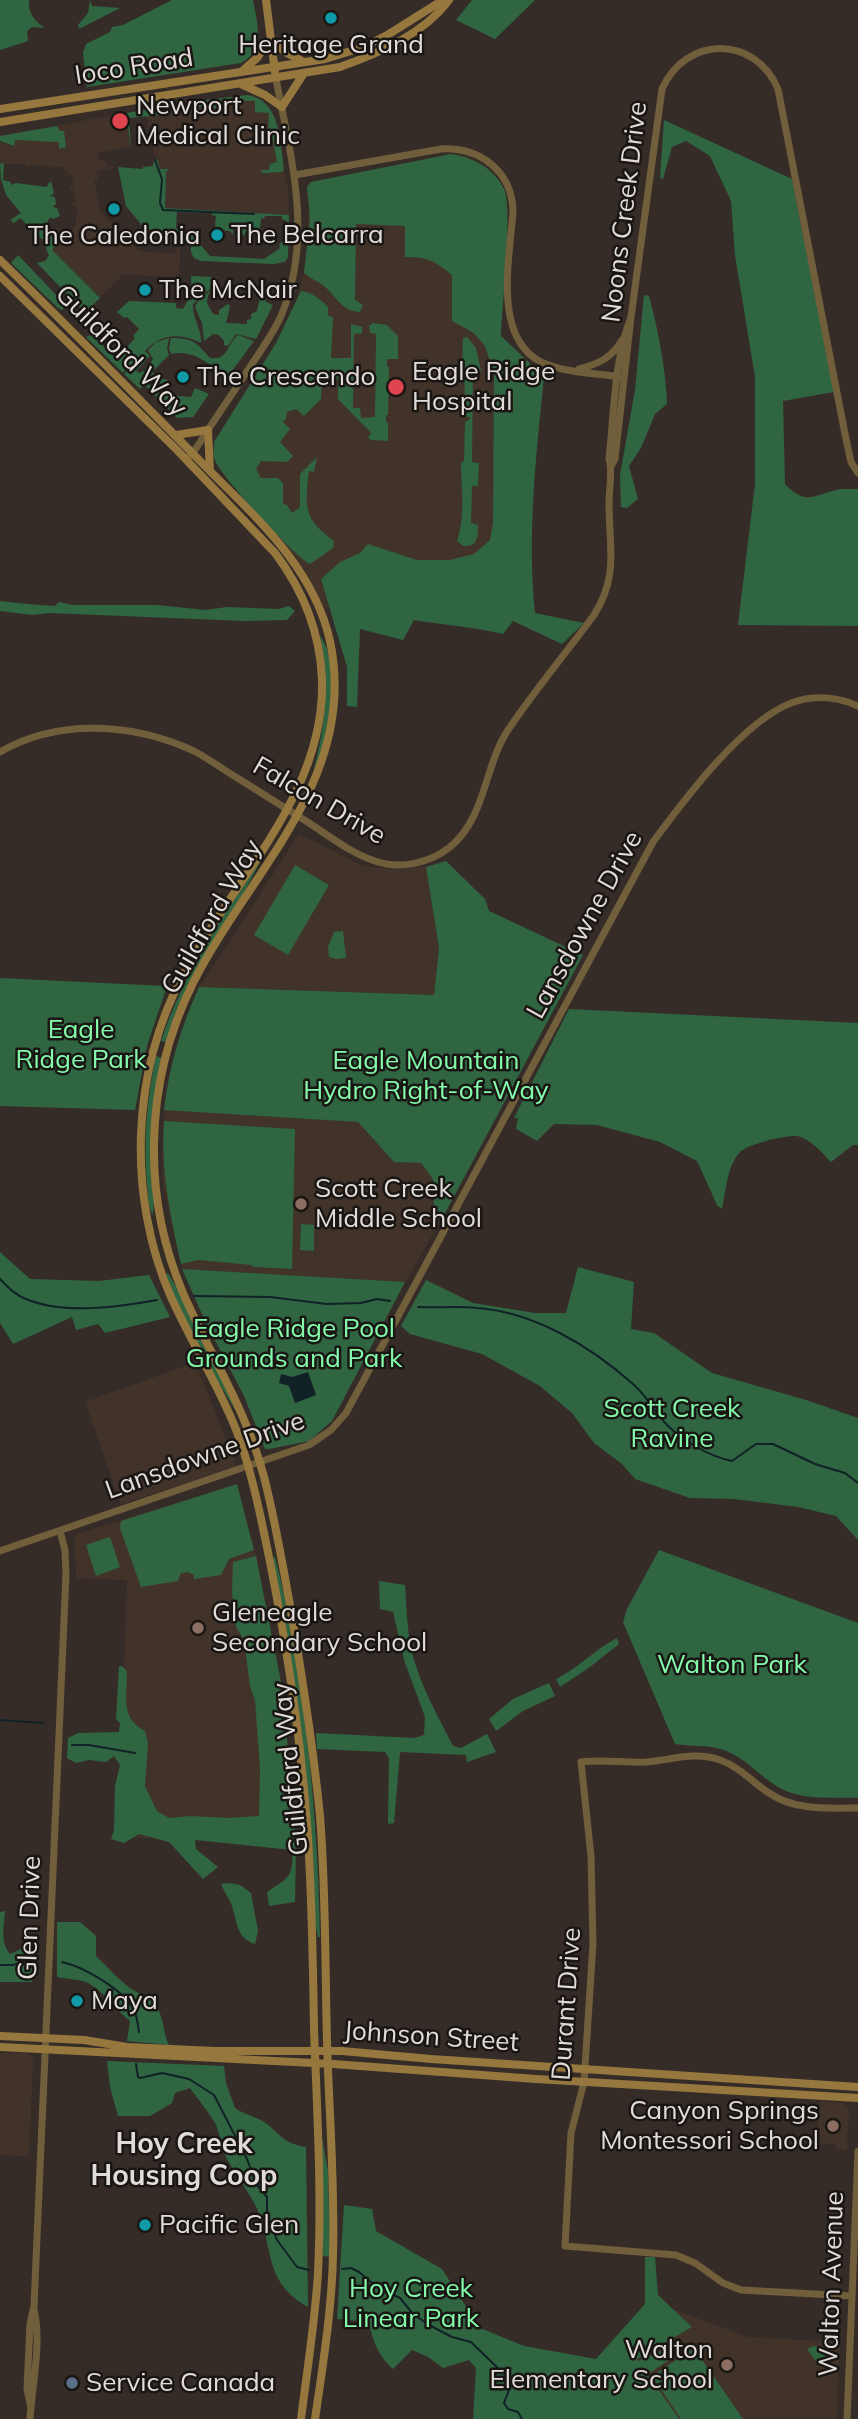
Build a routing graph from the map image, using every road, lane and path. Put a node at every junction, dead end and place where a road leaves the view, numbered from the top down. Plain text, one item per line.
1 (265, 0) edge
2 (443, 0) edge
3 (449, 0) edge
4 (270, 39) junction
5 (304, 62) junction
6 (274, 68) junction
7 (241, 72) junction
8 (304, 74) junction
9 (275, 79) junction
10 (242, 84) junction
11 (282, 107) junction
12 (0, 108) edge
13 (0, 122) edge
14 (295, 175) junction
15 (0, 260) edge
16 (0, 276) edge
17 (631, 317) junction
18 (626, 330) junction
19 (575, 370) junction
20 (622, 378) junction
21 (208, 430) junction
22 (176, 435) junction
23 (189, 456) junction
24 (211, 471) junction
25 (858, 473) edge
26 (858, 706) edge
27 (0, 752) edge
28 (287, 809) junction
29 (297, 815) junction
30 (260, 1462) junction
31 (248, 1466) junction
32 (60, 1531) junction
33 (0, 1551) edge
34 (858, 1808) edge
35 (0, 2036) edge
36 (46, 2038) junction
37 (0, 2046) edge
38 (45, 2049) junction
39 (315, 2051) junction
40 (327, 2051) junction
41 (315, 2064) junction
42 (328, 2064) junction
43 (586, 2070) junction
44 (584, 2082) junction
45 (858, 2087) edge
46 (858, 2098) edge
47 (858, 2151) edge
48 (852, 2296) junction
49 (30, 2419) edge
50 (301, 2419) edge
51 (315, 2419) edge
52 (847, 2419) edge

1 - 4 main road
2 - 5 main road, Ioco Road
3 - 8 main road, Ioco Road
4 - 5 main road
4 - 6 main road
4 - 7 main road
5 - 6 main road, Ioco Road
6 - 7 main road, Ioco Road
6 - 9 main road
7 - 12 main road, Ioco Road
8 - 9 main road, Ioco Road
8 - 11 main road
9 - 10 main road, Ioco Road
9 - 11 street
10 - 11 main road
10 - 13 main road, Ioco Road
11 - 14 street
14 - 19 street
14 - 21 street
15 - 22 main road, Guildford Way
16 - 23 main road, Guildford Way
17 - 18 street, Falcon Drive
17 - 20 street, Noons Creek Drive
17 - 25 street, Noons Creek Drive
18 - 19 street
18 - 20 street, Falcon Drive
19 - 20 street
20 - 29 street, Falcon Drive
21 - 22 main road
21 - 23 street
21 - 24 main road
22 - 23 main road, Guildford Way
23 - 24 main road, Guildford Way
23 - 28 main road, Guildford Way
24 - 29 main road, Guildford Way
26 - 30 street, Lansdowne Drive
27 - 28 street, Falcon Drive
28 - 29 street, Falcon Drive
28 - 31 main road, Guildford Way
29 - 30 main road, Guildford Way
30 - 31 street, Lansdowne Drive
30 - 40 main road, Guildford Way
31 - 32 street, Lansdowne Drive
31 - 39 main road, Guildford Way
32 - 33 street, Lansdowne Drive
32 - 36 street, Glen Drive
34 - 43 street, Durant Drive
35 - 36 main road, Johnson Street
36 - 38 street, Glen Drive
36 - 39 main road, Johnson Street
37 - 38 main road, Johnson Street
38 - 41 main road, Johnson Street
38 - 49 street, Glen Drive
39 - 40 main road, Johnson Street
39 - 41 main road, Guildford Way
40 - 42 main road, Guildford Way
40 - 43 main road, Johnson Street
41 - 42 main road, Johnson Street
41 - 50 main road, Guildford Way
42 - 44 main road, Johnson Street
42 - 51 main road, Guildford Way
43 - 44 street, Durant Drive
43 - 45 main road, Johnson Street
44 - 46 main road, Johnson Street
44 - 48 street, Durant Drive
47 - 48 street, Walton Avenue
48 - 52 street, Walton Avenue

